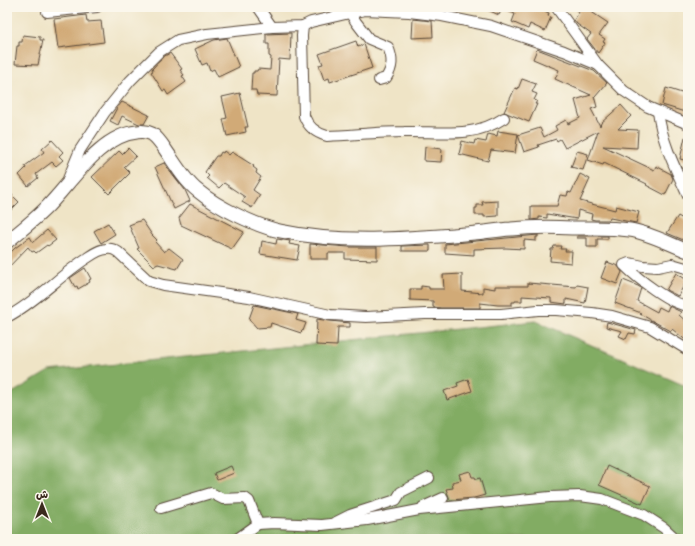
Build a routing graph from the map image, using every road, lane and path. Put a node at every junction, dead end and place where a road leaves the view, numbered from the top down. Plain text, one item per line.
1 (97, 7) edge
2 (258, 7) edge
3 (556, 7) edge
4 (47, 12) dead end
5 (350, 12) junction
6 (304, 26) junction
7 (272, 27) junction
8 (598, 65) junction
9 (379, 80) dead end
10 (658, 112) junction
11 (504, 118) dead end
12 (688, 124) edge
13 (66, 184) junction
14 (688, 196) edge
15 (7, 242) edge
16 (688, 251) edge
17 (686, 268) dead end
18 (688, 306) edge
19 (7, 317) edge
20 (688, 350) edge
21 (429, 478) dead end
22 (443, 498) dead end
23 (161, 508) dead end
24 (416, 511) junction
25 (258, 524) junction
26 (322, 525) junction
27 (237, 539) edge
28 (676, 539) edge

1 - 4 street
2 - 7 street
3 - 8 street
5 - 6 street
5 - 8 street
5 - 9 street
6 - 7 street
6 - 11 street
7 - 13 street
8 - 10 street
10 - 12 street
10 - 14 street
13 - 15 main road
13 - 16 main road
17 - 18 street
19 - 20 street
21 - 26 street
22 - 24 street
23 - 25 street
24 - 26 street
24 - 28 street
25 - 26 street
25 - 27 street

